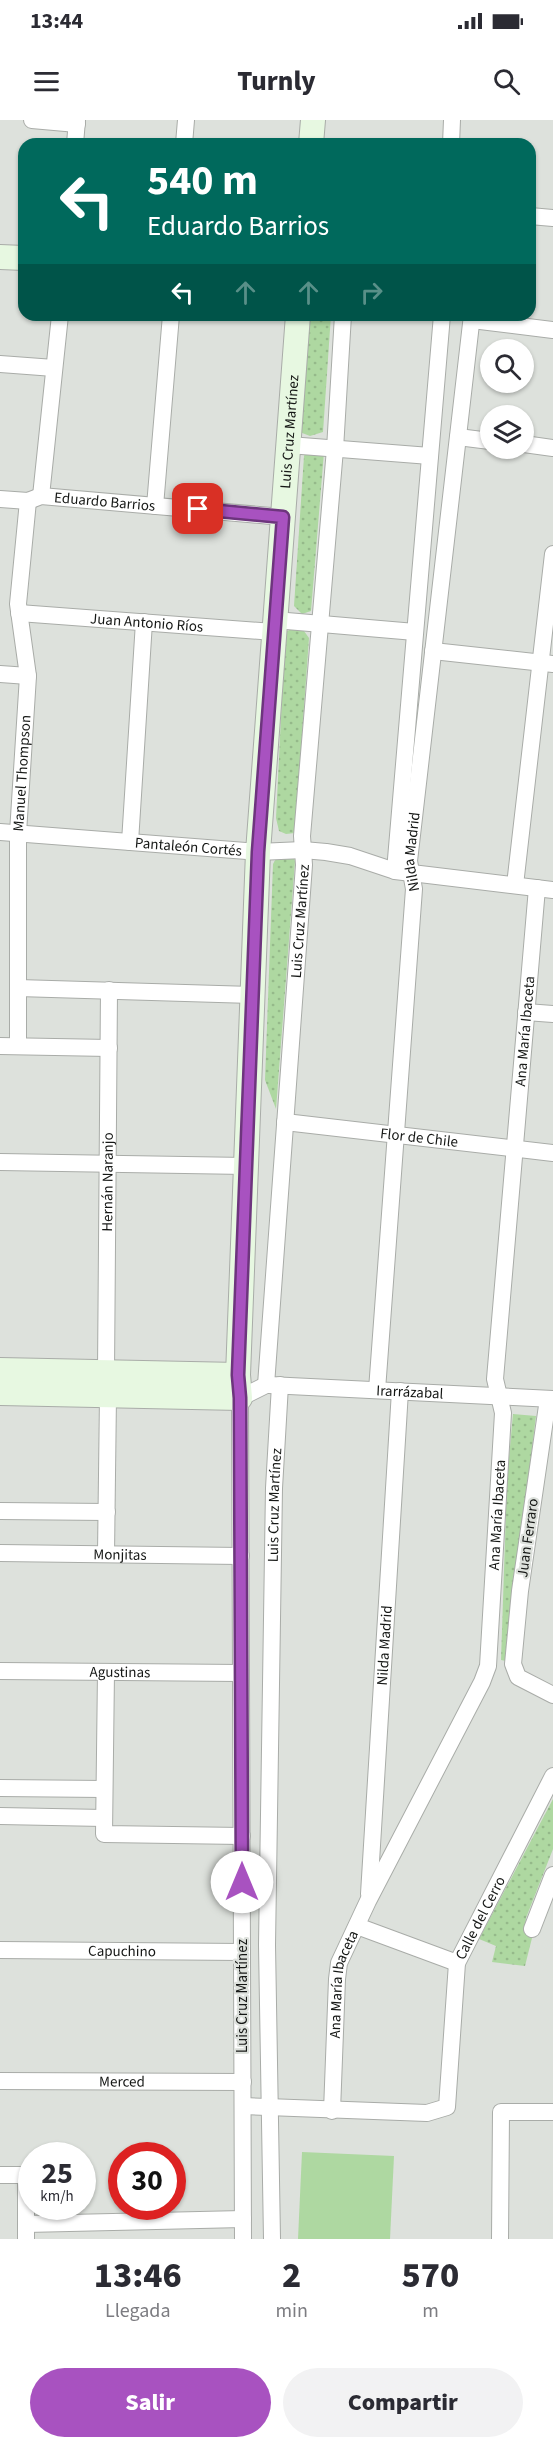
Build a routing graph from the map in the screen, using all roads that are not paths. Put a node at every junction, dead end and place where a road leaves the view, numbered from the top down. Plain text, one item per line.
1 (32, 120) edge
2 (186, 120) edge
3 (313, 120) edge
4 (453, 120) edge
5 (77, 122) edge
6 (76, 138) edge
7 (184, 138) edge
8 (312, 138) edge
9 (452, 138) edge
10 (536, 217) edge
11 (553, 218) edge
12 (0, 257) edge
13 (18, 258) edge
14 (59, 321) edge
15 (170, 321) edge
16 (298, 321) edge
17 (343, 321) edge
18 (441, 321) edge
19 (472, 321) edge
20 (497, 321) edge
21 (553, 330) edge
22 (0, 364) edge
23 (54, 368) junction
24 (458, 437) junction
25 (480, 440) edge
26 (289, 445) junction
27 (534, 445) edge
28 (553, 448) edge
29 (334, 449) junction
30 (430, 456) junction
31 (34, 498) junction
32 (0, 499) edge
33 (155, 506) junction
34 (283, 517) junction
35 (553, 554) edge
36 (19, 613) junction
37 (144, 622) junction
38 (319, 623) junction
39 (275, 626) junction
40 (415, 632) junction
41 (433, 651) junction
42 (547, 663) edge
43 (0, 674) edge
44 (28, 676) junction
45 (0, 832) edge
46 (18, 833) junction
47 (130, 842) junction
48 (303, 850) junction
49 (258, 852) junction
50 (403, 872) junction
51 (515, 885) junction
52 (545, 889) edge
53 (18, 988) junction
54 (109, 990) junction
55 (252, 995) junction
56 (526, 1012) junction
57 (553, 1014) edge
58 (0, 1046) edge
59 (18, 1046) junction
60 (109, 1048) junction
61 (285, 1122) junction
62 (396, 1135) junction
63 (515, 1149) junction
64 (553, 1153) edge
65 (0, 1162) edge
66 (108, 1164) junction
67 (246, 1166) junction
68 (0, 1370) edge
69 (107, 1384) junction
70 (273, 1385) junction
71 (239, 1386) junction
72 (377, 1390) junction
73 (400, 1391) junction
74 (0, 1393) edge
75 (499, 1396) junction
76 (550, 1399) edge
77 (0, 1511) edge
78 (107, 1512) junction
79 (0, 1553) edge
80 (106, 1554) junction
81 (241, 1556) junction
82 (0, 1671) edge
83 (106, 1672) junction
84 (241, 1673) junction
85 (553, 1695) edge
86 (553, 1776) edge
87 (0, 1788) edge
88 (104, 1789) junction
89 (0, 1816) edge
90 (104, 1826) junction
91 (242, 1836) junction
92 (553, 1875) edge
93 (368, 1901) junction
94 (357, 1926) junction
95 (532, 1929) dead end
96 (0, 1950) edge
97 (242, 1952) junction
98 (457, 1963) junction
99 (0, 2081) edge
100 (243, 2082) junction
101 (243, 2106) junction
102 (270, 2107) junction
103 (332, 2111) junction
104 (553, 2112) edge
105 (0, 2175) edge
106 (18, 2175) edge
107 (243, 2219) junction
108 (26, 2231) edge
109 (243, 2239) edge
110 (272, 2239) edge
111 (500, 2239) edge

1 - 5 street
2 - 7 street
3 - 8 street
4 - 9 street
5 - 6 street
10 - 11 street
12 - 13 street
14 - 23 street, Manuel Thompson
15 - 33 street
16 - 26 street, Luis Cruz Martínez
17 - 29 street, Luis Cruz Martínez
18 - 30 street, Nilda Madrid
19 - 24 street, Nilda Madrid
20 - 21 street
22 - 23 street
23 - 31 street, Manuel Thompson
24 - 25 street
24 - 41 street, Nilda Madrid
26 - 29 street
26 - 34 street, Luis Cruz Martínez
27 - 28 street
29 - 30 street
29 - 38 street, Luis Cruz Martínez
30 - 40 street, Nilda Madrid
31 - 32 street, Eduardo Barrios
31 - 33 street, Eduardo Barrios
31 - 36 street, Manuel Thompson
33 - 34 street, Eduardo Barrios
34 - 39 street, Luis Cruz Martínez
35 - 42 street
36 - 37 street, Juan Antonio Ríos
36 - 44 street, Manuel Thompson
37 - 39 street, Juan Antonio Ríos
37 - 47 street
38 - 39 street, Juan Antonio Ríos
38 - 40 street, Juan Antonio Ríos
38 - 48 street, Luis Cruz Martínez
39 - 49 street, Luis Cruz Martínez
40 - 50 street, Nilda Madrid
41 - 42 street
41 - 50 street, Nilda Madrid
42 - 51 street
43 - 44 street
44 - 46 street, Manuel Thompson
45 - 46 street, Pantaleón Cortés
46 - 47 street, Pantaleón Cortés
46 - 53 street, Manuel Thompson
47 - 49 street, Pantaleón Cortés
48 - 49 street, Pantaleón Cortés
48 - 50 street, Pantaleón Cortés
48 - 61 street, Luis Cruz Martínez
49 - 55 street, Luis Cruz Martínez
50 - 51 street, Pantaleón Cortés
50 - 62 street, Nilda Madrid
51 - 52 street, Pantaleón Cortés
52 - 56 street, Ana María Ibaceta
53 - 54 street
53 - 59 street, Manuel Thompson
54 - 55 street
54 - 60 street, Hernán Naranjo
55 - 67 street, Luis Cruz Martínez
56 - 57 street
56 - 63 street, Ana María Ibaceta
58 - 59 street
59 - 60 street
60 - 66 street, Hernán Naranjo
61 - 62 street, Flor de Chile
61 - 70 street, Luis Cruz Martínez
62 - 63 street, Flor de Chile
62 - 72 street, Nilda Madrid
63 - 64 street, Flor de Chile
63 - 75 street, Ana María Ibaceta
65 - 66 street
66 - 67 street
66 - 69 street, Hernán Naranjo
67 - 71 street, Luis Cruz Martínez
68 - 69 street, Irarrázabal
69 - 71 street, Irarrázabal
69 - 74 street, Irarrázabal
69 - 78 street, Hernán Naranjo
70 - 71 street, Irarrázabal
70 - 72 street, Irarrázabal
70 - 102 street, Luis Cruz Martínez
71 - 81 street, Luis Cruz Martínez
72 - 73 street, Irarrázabal
73 - 75 street, Irarrázabal
73 - 93 street, Nilda Madrid
75 - 76 street, Irarrázabal
75 - 93 street, Ana María Ibaceta
76 - 85 street, Juan Ferraro
77 - 78 street
78 - 80 street, Hernán Naranjo
79 - 80 street, Monjitas
80 - 81 street, Monjitas
81 - 84 street, Luis Cruz Martínez
82 - 83 street, Agustinas
83 - 84 street, Agustinas
83 - 88 street
84 - 91 street, Luis Cruz Martínez
86 - 98 street, Calle del Cerro
87 - 88 street
88 - 90 street
89 - 90 street
90 - 91 street
91 - 97 street, Luis Cruz Martínez
92 - 95 street
93 - 94 street, Ana María Ibaceta
94 - 98 street
94 - 103 street, Ana María Ibaceta
96 - 97 street, Capuchino
97 - 100 street, Luis Cruz Martínez
98 - 103 street, Calle del Cerro
99 - 100 street, Merced
100 - 101 street, Luis Cruz Martínez
101 - 102 street
101 - 107 street, Luis Cruz Martínez
102 - 103 street
102 - 110 street, Luis Cruz Martínez
104 - 111 street
105 - 106 street
107 - 108 street
107 - 109 street, Luis Cruz Martínez

